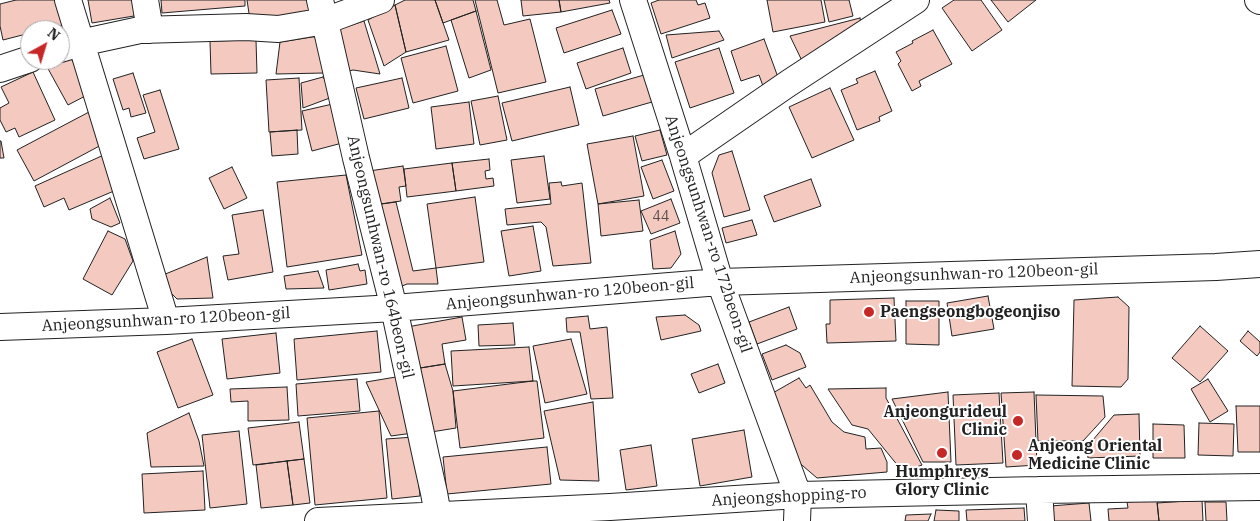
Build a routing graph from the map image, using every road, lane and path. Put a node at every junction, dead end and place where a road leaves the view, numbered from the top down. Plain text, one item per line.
1 (68, 0) edge
2 (145, 0) edge
3 (381, 0) edge
4 (633, 0) edge
5 (916, 0) edge
6 (323, 10) edge
7 (69, 20) edge
8 (150, 30) junction
9 (70, 46) edge
10 (20, 62) edge
11 (0, 69) edge
12 (683, 156) junction
13 (1260, 264) edge
14 (720, 282) junction
15 (394, 308) junction
16 (166, 321) junction
17 (0, 327) edge
18 (1260, 487) edge
19 (1039, 490) junction
20 (798, 495) junction
21 (609, 514) edge
22 (438, 515) junction
23 (318, 521) edge
24 (797, 521) edge
25 (1040, 521) edge

1 - 7 street
2 - 8 street
3 - 6 street
4 - 12 street, Anjeongsunhwan-ro 172beon-gil
5 - 12 street
6 - 8 street
6 - 15 street, Anjeongsunhwan-ro 164beon-gil
8 - 9 street
9 - 16 street
10 - 11 street
12 - 14 street, Anjeongsunhwan-ro 172beon-gil
13 - 14 street, Anjeongsunhwan-ro 120beon-gil
14 - 15 street, Anjeongsunhwan-ro 120beon-gil
14 - 20 street, Anjeongsunhwan-ro 172beon-gil
15 - 16 street, Anjeongsunhwan-ro 120beon-gil
15 - 22 street, Anjeongsunhwan-ro 164beon-gil
16 - 17 street, Anjeongsunhwan-ro 120beon-gil
18 - 19 street, Anjeongshopping-ro
19 - 20 street, Anjeongshopping-ro
19 - 25 street
20 - 21 street, Anjeongshopping-ro
20 - 24 street
21 - 22 street, Anjeongshopping-ro
22 - 23 street, Anjeongshopping-ro

